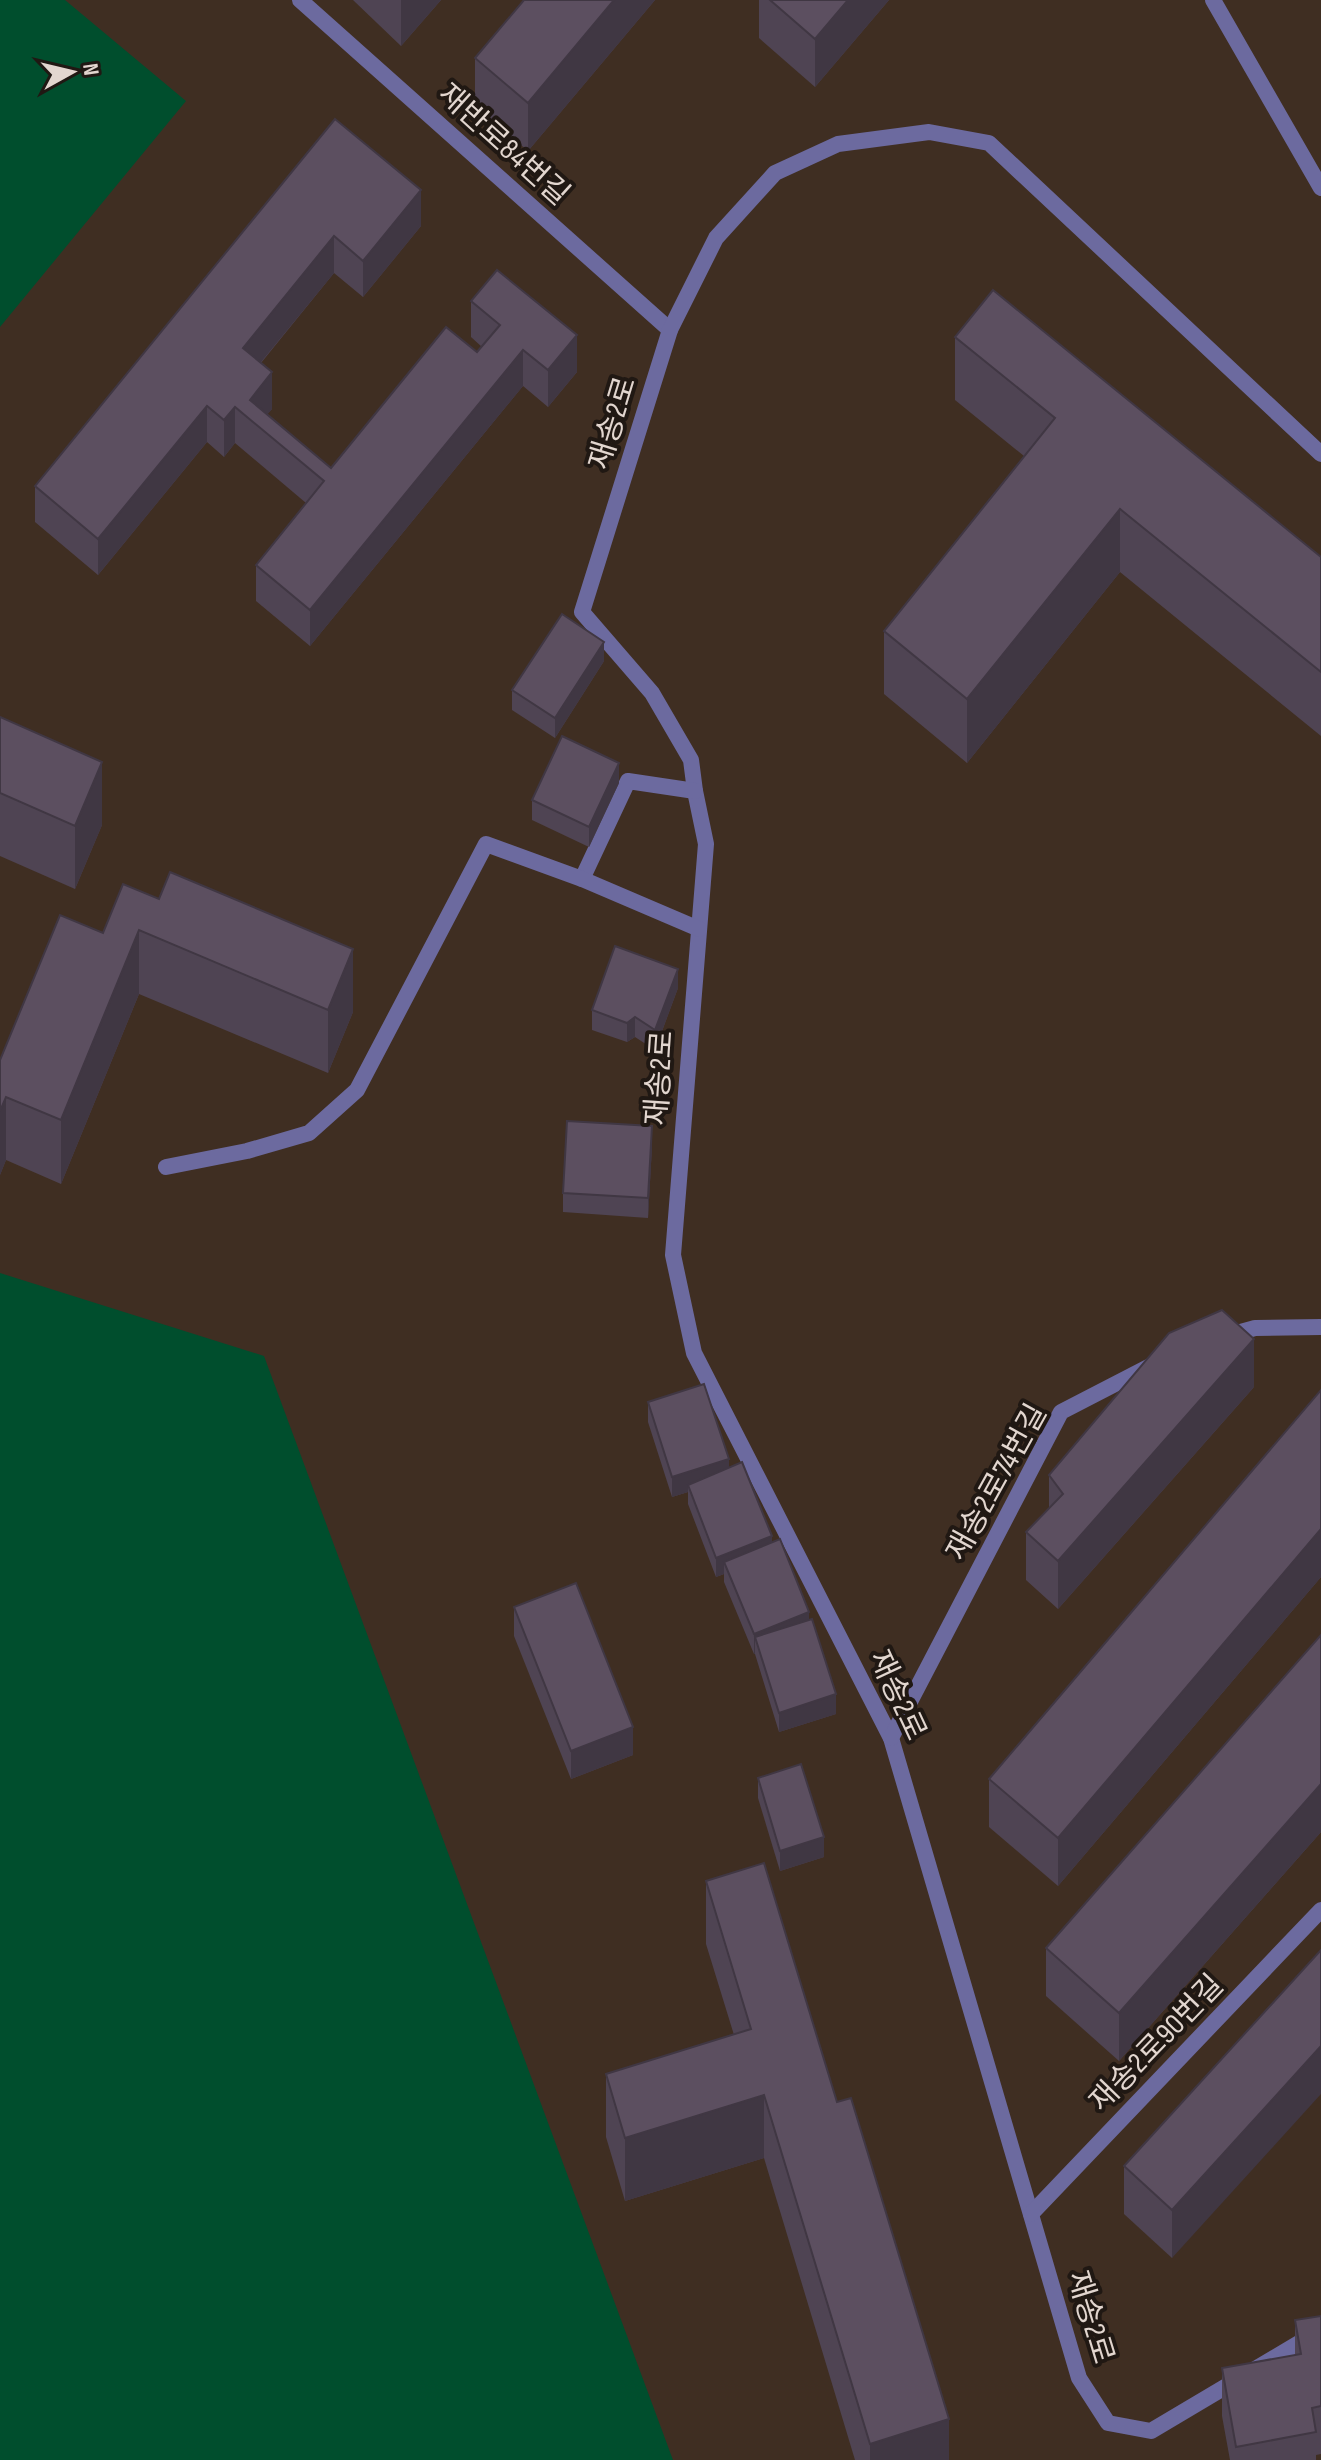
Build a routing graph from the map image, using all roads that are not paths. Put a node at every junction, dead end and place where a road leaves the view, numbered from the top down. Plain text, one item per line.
1 (300, 0) edge
2 (1213, 0) edge
3 (1321, 188) edge
4 (670, 330) junction
5 (1321, 454) edge
6 (695, 791) junction
7 (582, 879) junction
8 (699, 929) junction
9 (166, 1167) dead end
10 (1321, 1327) edge
11 (1211, 1341) edge
12 (1168, 1356) edge
13 (891, 1738) junction
14 (1321, 1910) edge
15 (1031, 2214) junction
16 (1321, 2330) edge

1 - 4 street, 재반로84번길
2 - 3 street
4 - 5 street, 재송2로
4 - 6 street, 재송2로
6 - 7 street
6 - 8 street, 재송2로
7 - 8 street
7 - 9 street
8 - 13 street, 재송2로
10 - 11 street
12 - 13 street, 재송2로74번길
13 - 15 street, 재송2로
14 - 15 street, 재송2로90번길
15 - 16 street, 재송2로

